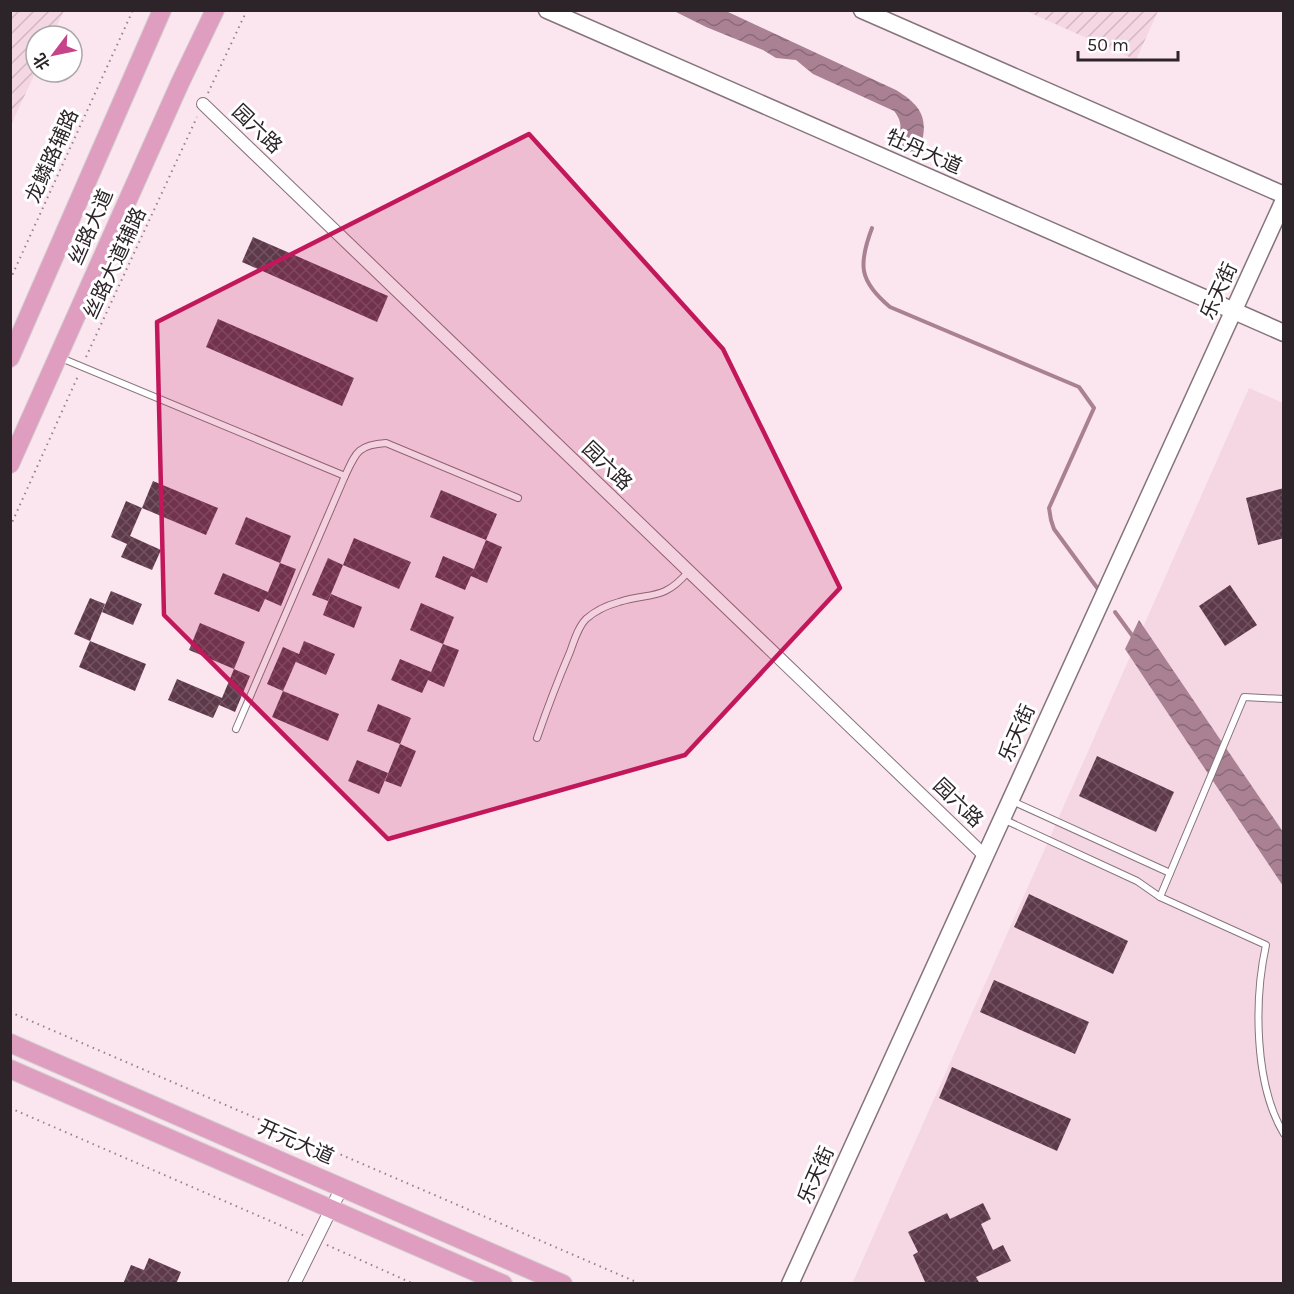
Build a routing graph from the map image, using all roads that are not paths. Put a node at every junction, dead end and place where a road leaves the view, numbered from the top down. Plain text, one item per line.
1 (162, 10) edge
2 (215, 10) edge
3 (547, 10) edge
4 (862, 10) edge
5 (203, 104) road end
6 (1284, 195) edge
7 (1284, 200) edge
8 (1284, 227) edge
9 (1238, 313) junction
10 (1284, 333) edge
11 (57, 357) junction
12 (10, 358) edge
13 (10, 464) edge
14 (345, 476) junction
15 (518, 498) dead end
16 (689, 571) junction
17 (1284, 699) edge
18 (236, 729) dead end
19 (537, 738) dead end
20 (1014, 802) junction
21 (1006, 820) junction
22 (985, 856) junction
23 (1170, 873) junction
24 (1160, 897) junction
25 (10, 1043) edge
26 (10, 1069) edge
27 (1284, 1134) edge
28 (342, 1187) junction
29 (331, 1209) junction
30 (294, 1284) edge
31 (503, 1284) edge
32 (564, 1284) edge
33 (790, 1284) edge
34 (799, 1284) edge

1 - 12 main road, 丝路大道
2 - 11 main road, 丝路大道
3 - 9 street, 牡丹大道
4 - 6 street
5 - 16 street, 园六路
7 - 9 street, 乐天街
8 - 9 street, 乐天街
9 - 10 street, 牡丹大道
9 - 20 street, 乐天街
11 - 13 main road, 丝路大道
11 - 14 lane
14 - 15 lane
14 - 18 lane
16 - 19 lane
16 - 22 street, 园六路
17 - 23 lane
20 - 21 street, 乐天街
20 - 23 lane
21 - 22 street, 乐天街
21 - 24 lane
21 - 34 street, 乐天街
22 - 33 street, 乐天街
23 - 24 lane
24 - 27 lane
25 - 28 main road, 开元大道
26 - 29 main road
28 - 29 street
28 - 32 main road, 开元大道
29 - 30 street
29 - 31 main road

